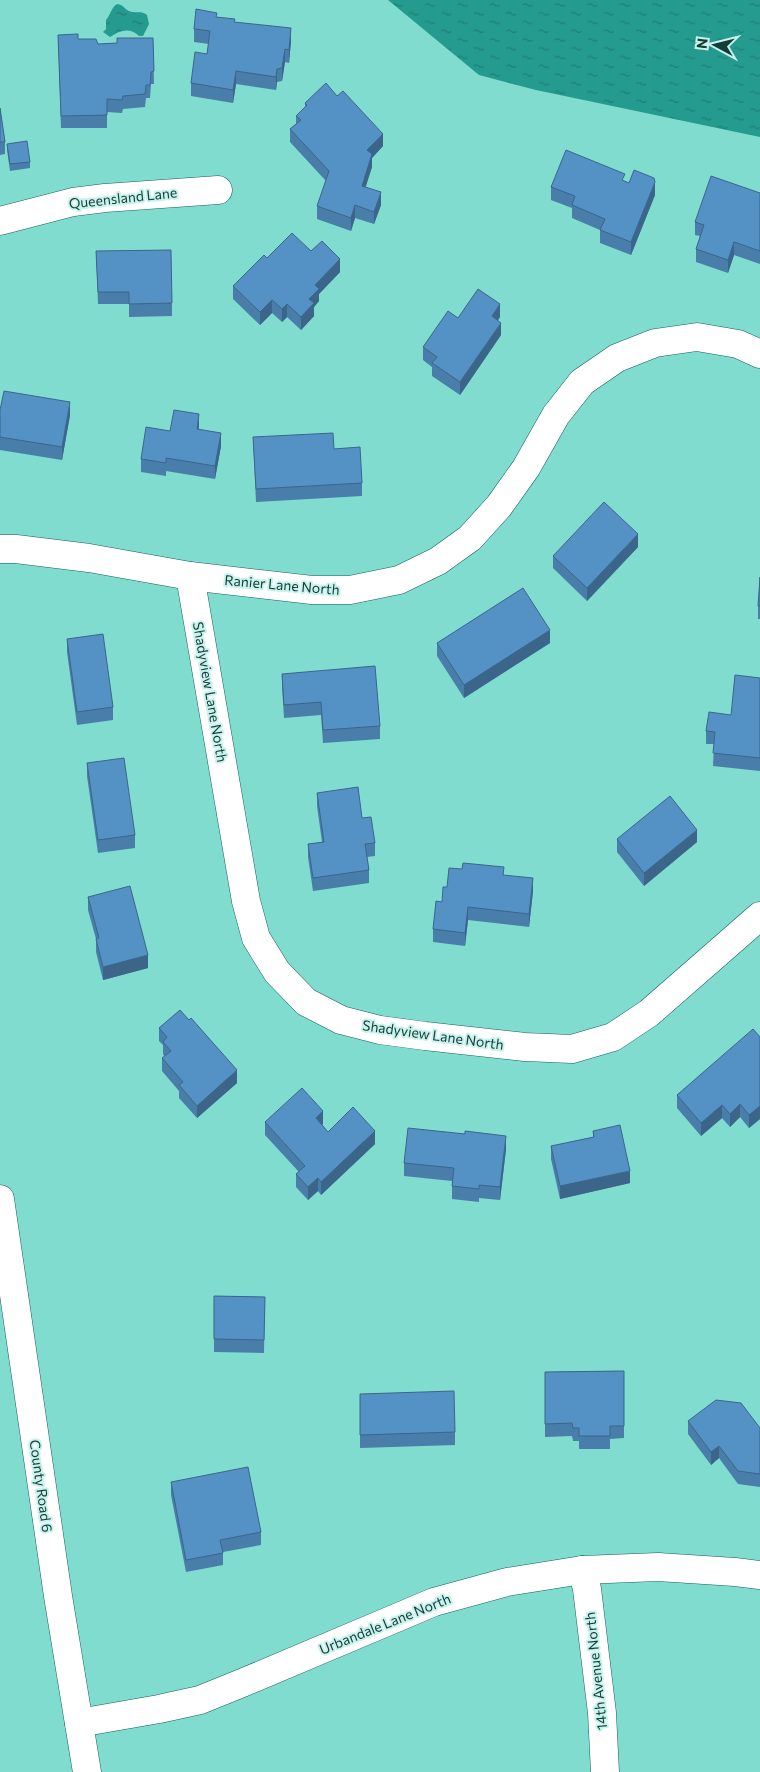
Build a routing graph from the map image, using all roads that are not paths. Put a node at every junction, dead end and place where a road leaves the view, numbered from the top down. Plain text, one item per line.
1 (218, 190) dead end
2 (0, 221) edge
3 (760, 354) edge
4 (0, 549) edge
5 (190, 576) junction
6 (760, 916) edge
7 (0, 1199) edge
8 (582, 1570) junction
9 (760, 1575) edge
10 (78, 1723) junction
11 (87, 1772) edge
12 (605, 1772) edge

1 - 2 street, Queensland Lane
3 - 5 street, Ranier Lane North
4 - 5 street, Ranier Lane North
5 - 6 street, Shadyview Lane North
7 - 10 street, County Road 6
8 - 9 street, Urbandale Lane North
8 - 10 street, Urbandale Lane North
8 - 12 street, 14th Avenue North
10 - 11 street, County Road 6

